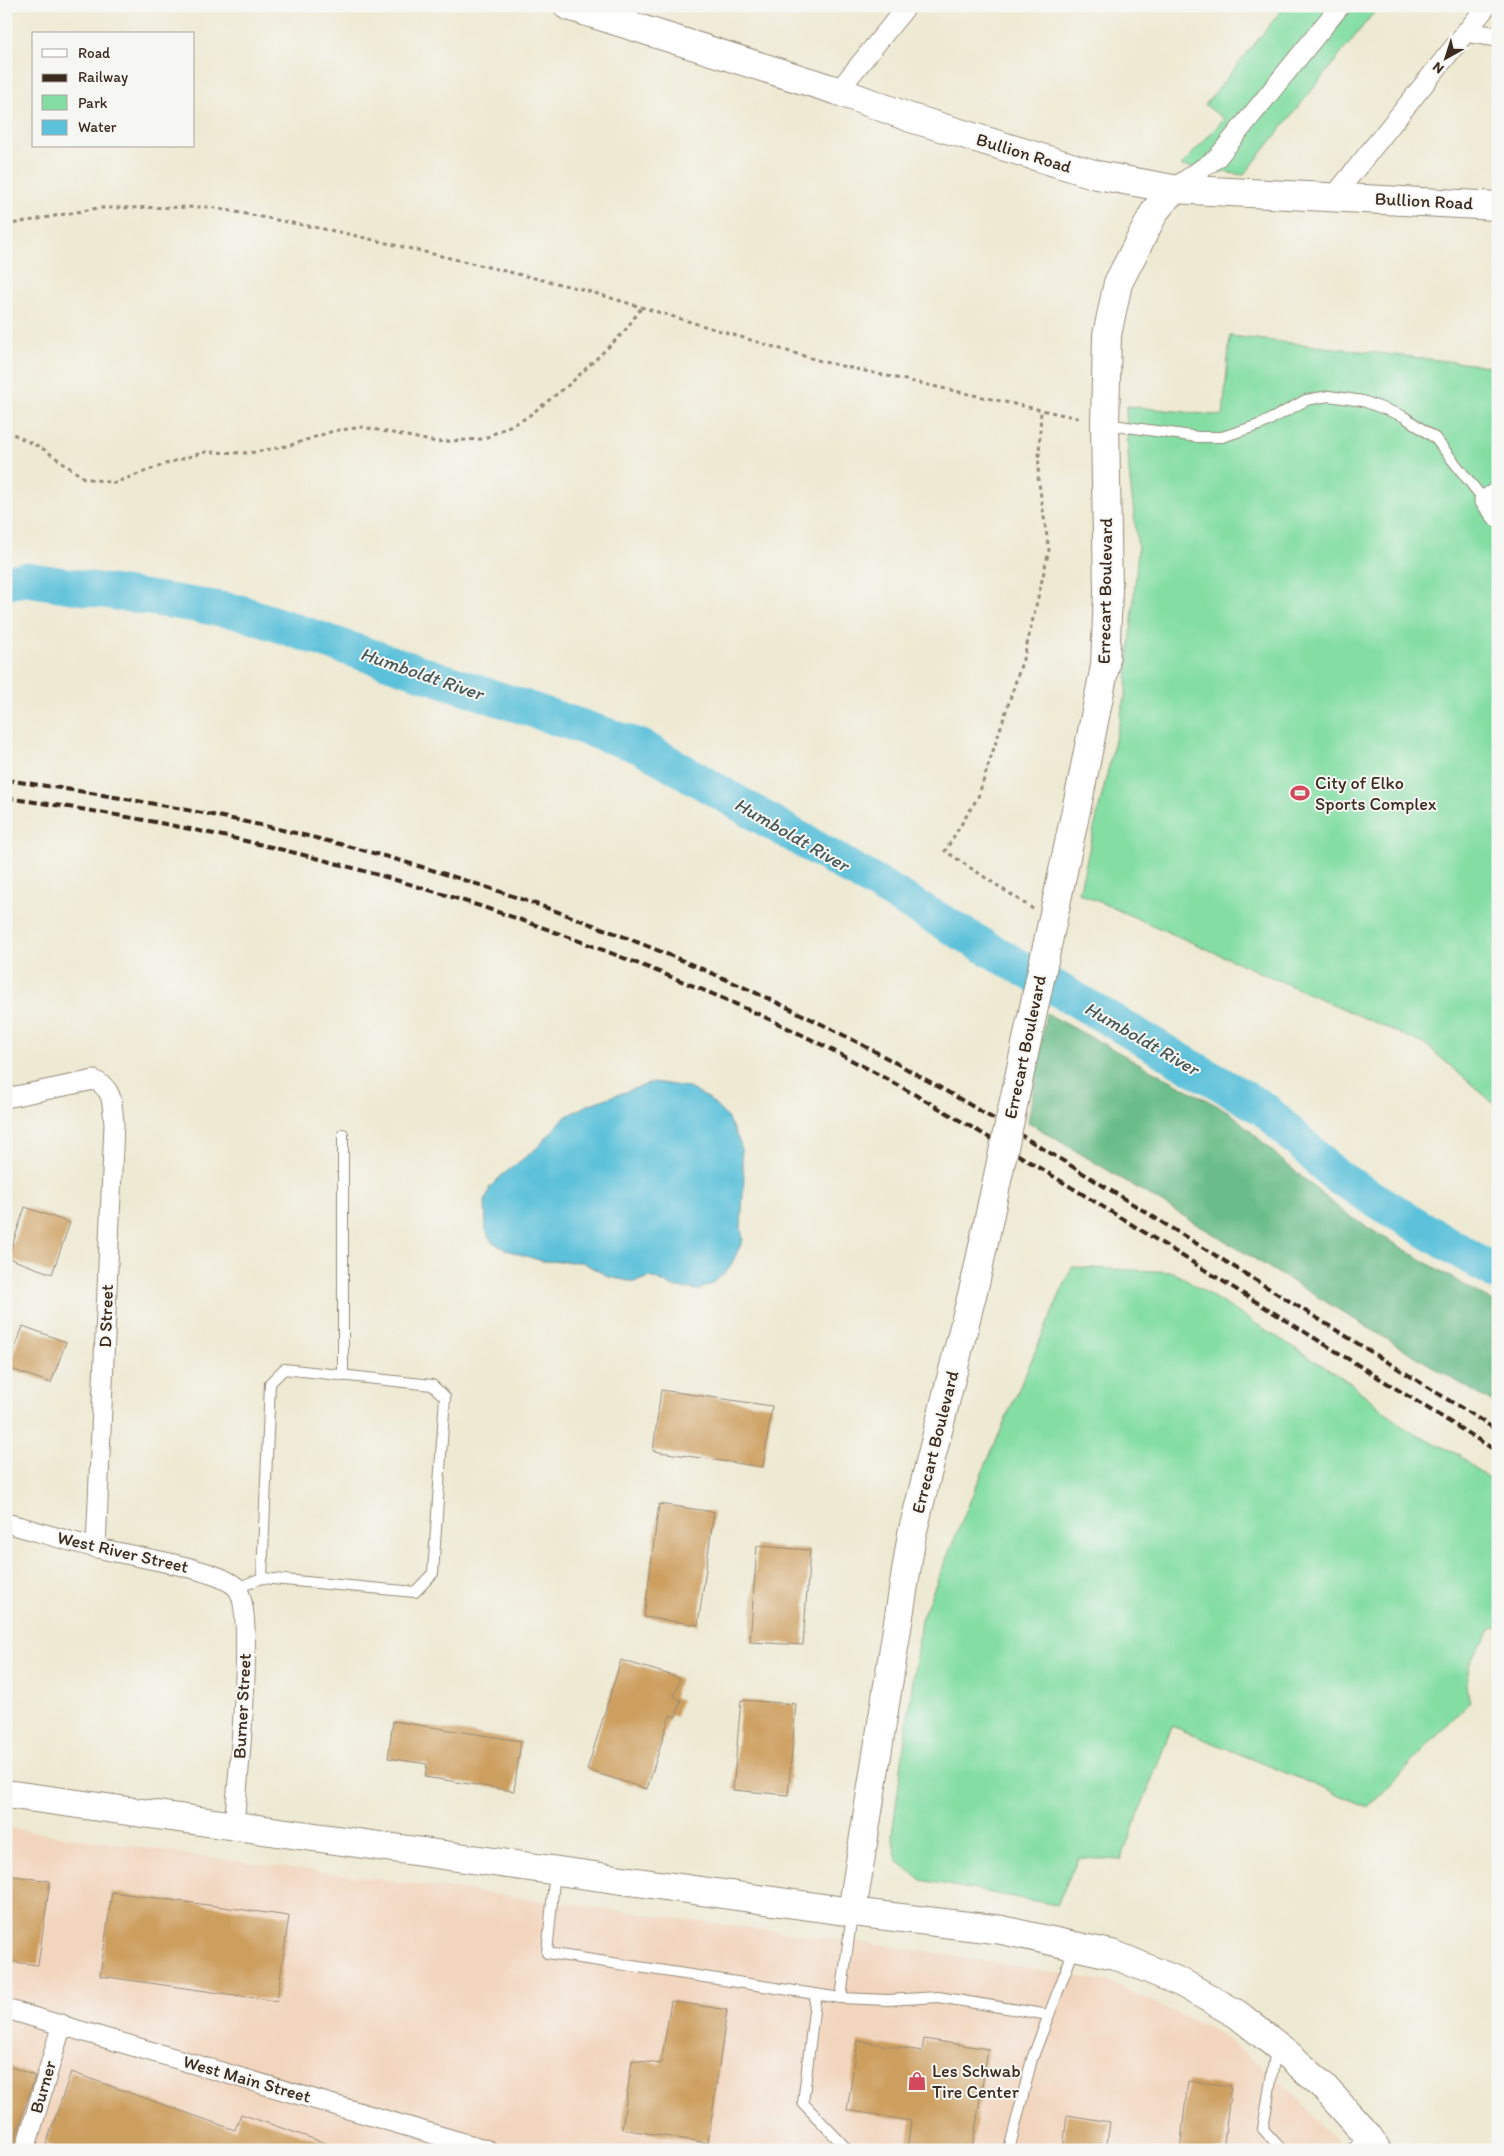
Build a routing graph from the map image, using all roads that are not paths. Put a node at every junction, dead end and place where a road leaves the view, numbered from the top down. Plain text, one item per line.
1 (568, 6) edge
2 (907, 6) edge
3 (1340, 6) edge
4 (1488, 6) edge
5 (1465, 32) junction
6 (1498, 37) edge
7 (838, 91) junction
8 (1173, 189) junction
9 (1334, 196) junction
10 (1498, 206) edge
11 (1105, 424) junction
12 (1491, 495) edge
13 (1498, 518) edge
14 (6, 1098) edge
15 (343, 1134) dead end
16 (343, 1376) junction
17 (6, 1523) edge
18 (96, 1548) junction
19 (262, 1578) junction
20 (237, 1588) junction
21 (6, 1794) edge
22 (234, 1825) junction
23 (555, 1870) junction
24 (852, 1912) junction
25 (1076, 1945) junction
26 (816, 1994) junction
27 (841, 1998) junction
28 (6, 2009) edge
29 (1049, 2015) junction
30 (62, 2024) junction
31 (1277, 2046) junction
32 (448, 2144) edge
33 (1364, 2145) edge
34 (25, 2150) edge
35 (488, 2150) edge
36 (848, 2150) edge
37 (1009, 2150) edge
38 (1282, 2150) edge

1 - 7 street, Bullion Road
2 - 7 street
3 - 8 street
4 - 5 street
5 - 6 street
5 - 9 street
7 - 8 street, Bullion Road
8 - 9 street, Bullion Road
8 - 11 street, Errecart Boulevard
9 - 10 street, Bullion Road
11 - 12 lane
11 - 24 street, Errecart Boulevard, bridge
12 - 13 street
14 - 18 street, D Street
15 - 16 lane
16 - 19 lane
16 - 19 lane
17 - 18 street, West River Street
18 - 20 street, West River Street
19 - 20 lane
20 - 22 street, Burner Street
21 - 22 street
22 - 23 street
23 - 24 street
23 - 26 lane
24 - 25 street
24 - 27 lane
25 - 29 lane
25 - 31 street
26 - 27 lane
26 - 36 lane
27 - 29 lane
28 - 30 street, West Main Street
29 - 37 lane
30 - 32 street, West Main Street
30 - 34 street, Burner
31 - 33 street
31 - 38 lane
32 - 35 street, West Main Street

